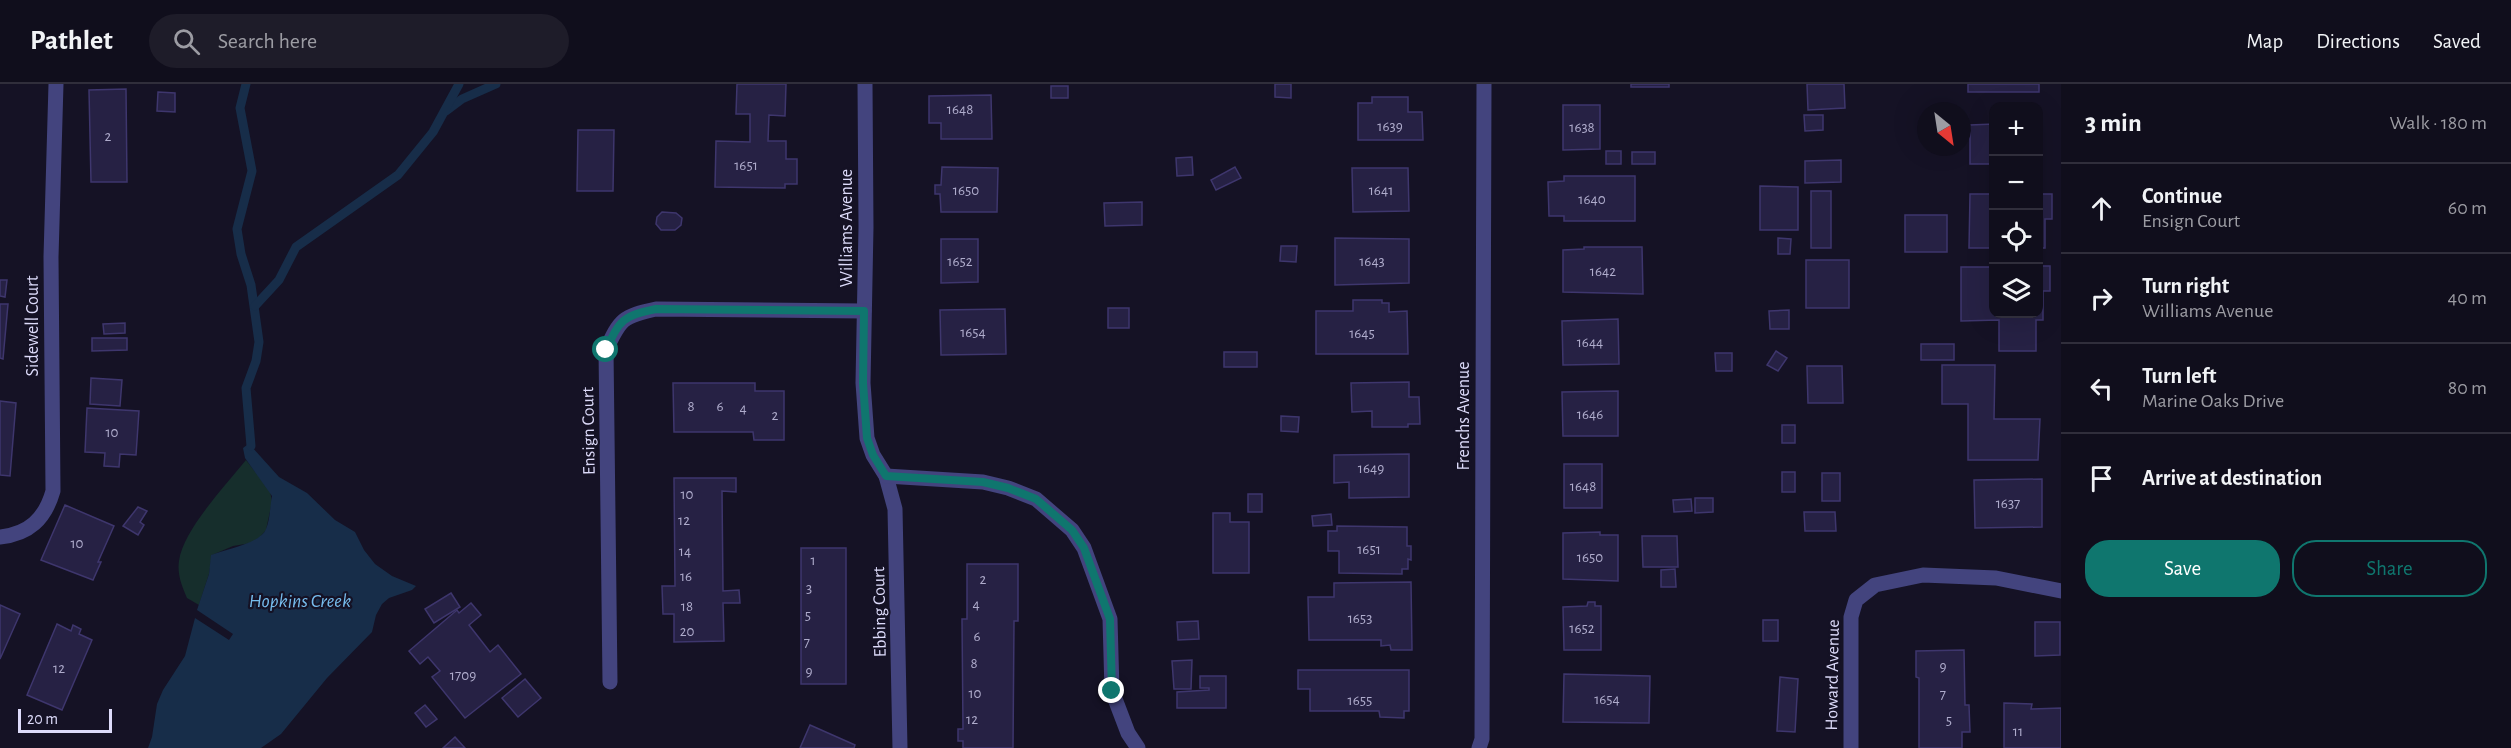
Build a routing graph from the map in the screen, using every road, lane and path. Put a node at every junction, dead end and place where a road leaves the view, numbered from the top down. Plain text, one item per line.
1 (56, 84) edge
2 (865, 84) edge
3 (1484, 84) edge
4 (864, 311) junction
5 (886, 476) junction
6 (0, 537) edge
7 (2061, 591) edge
8 (610, 682) dead end
9 (900, 748) edge
10 (1138, 748) edge
11 (1479, 748) edge
12 (1851, 748) edge

1 - 6 street, Sidewell Court
2 - 4 street, Williams Avenue
3 - 11 street, Frenchs Avenue
4 - 5 street, Williams Avenue
4 - 8 street, Ensign Court
5 - 9 street, Ebbing Court
5 - 10 street
7 - 12 street, Howard Avenue

